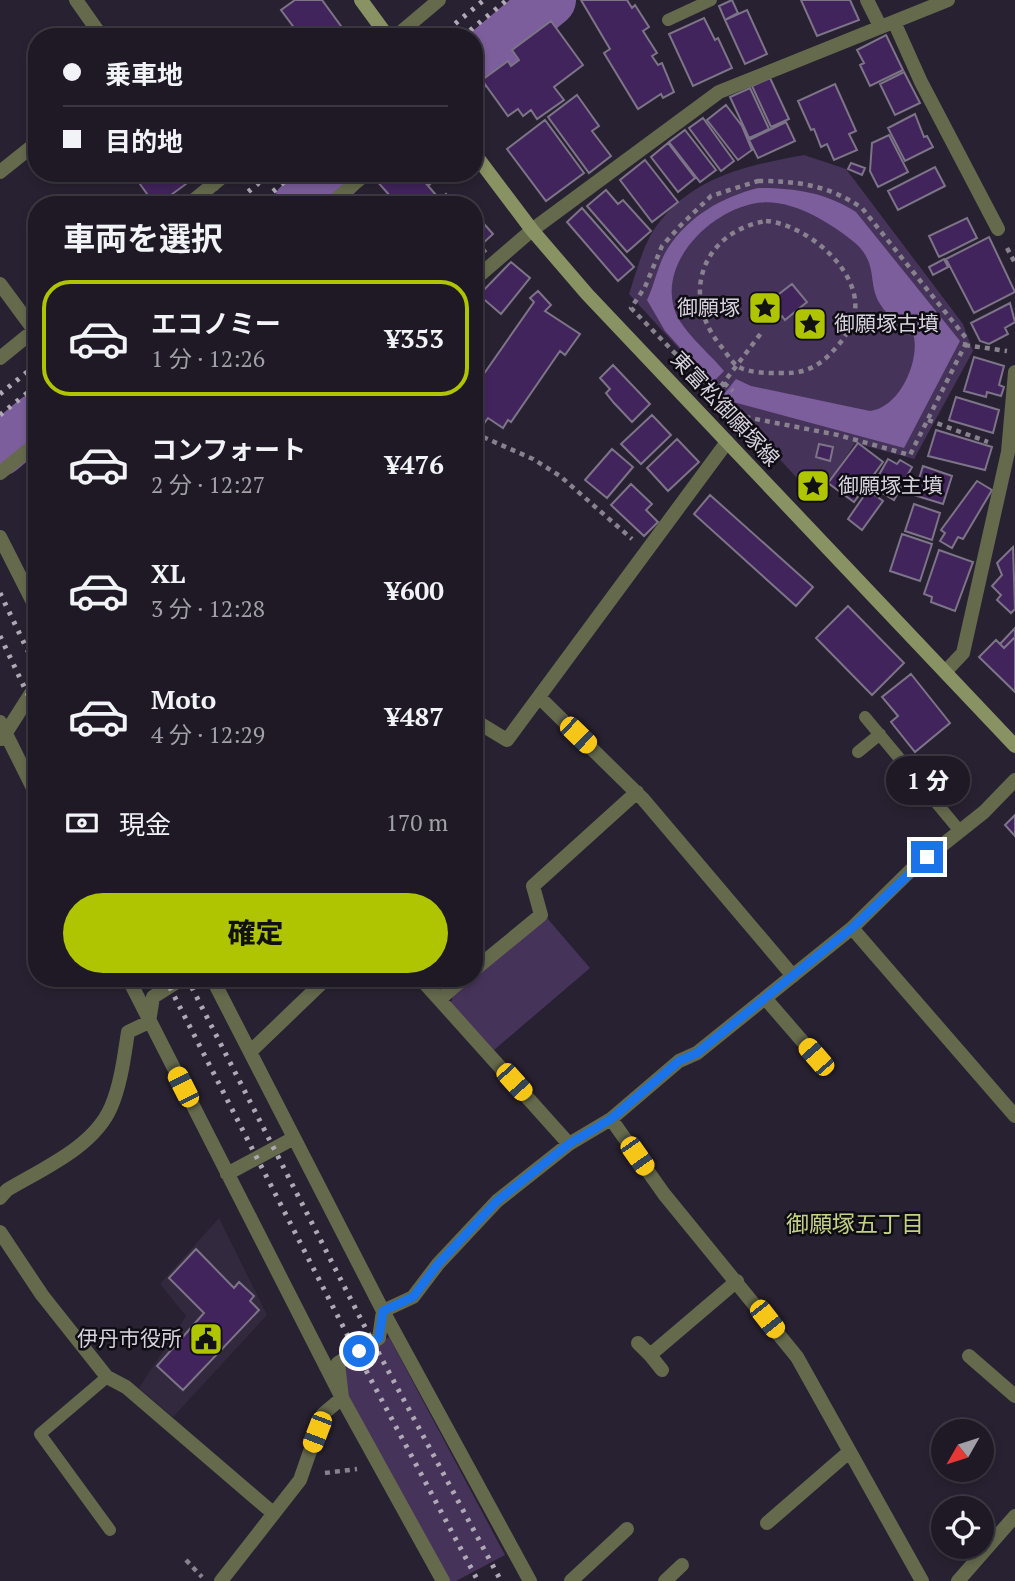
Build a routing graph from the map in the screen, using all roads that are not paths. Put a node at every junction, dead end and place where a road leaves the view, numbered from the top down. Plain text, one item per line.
1 (76, 0) edge
2 (361, 0) edge
3 (439, 0) edge
4 (711, 0) edge
5 (867, 0) edge
6 (948, 0) edge
7 (668, 20) dead end
8 (888, 25) junction
9 (96, 28) edge
10 (381, 28) edge
11 (406, 28) edge
12 (28, 150) edge
13 (483, 165) edge
14 (0, 172) edge
15 (206, 182) edge
16 (356, 182) edge
17 (195, 196) edge
18 (339, 196) edge
19 (998, 229) dead end
20 (532, 230) junction
21 (483, 272) edge
22 (0, 284) edge
23 (28, 319) edge
24 (28, 335) edge
25 (0, 358) edge
26 (1015, 372) edge
27 (727, 442) junction
28 (28, 450) edge
29 (0, 473) edge
30 (0, 537) edge
31 (28, 593) edge
32 (945, 671) junction
33 (28, 696) edge
34 (539, 697) junction
35 (865, 717) dead end
36 (483, 725) edge
37 (2, 732) edge
38 (880, 734) junction
39 (1015, 746) edge
40 (858, 752) dead end
41 (28, 780) edge
42 (1015, 780) edge
43 (636, 792) junction
44 (959, 830) junction
45 (852, 928) junction
46 (483, 963) edge
47 (793, 976) junction
48 (132, 987) edge
49 (169, 987) edge
50 (217, 987) edge
51 (318, 987) edge
52 (428, 987) edge
53 (454, 987) edge
54 (765, 998) junction
55 (440, 999) junction
56 (149, 1021) junction
57 (250, 1052) junction
58 (816, 1057) dead end
59 (1015, 1116) edge
60 (611, 1119) junction
61 (294, 1138) junction
62 (569, 1144) junction
63 (227, 1174) junction
64 (0, 1198) edge
65 (0, 1232) edge
66 (737, 1281) junction
67 (383, 1311) junction
68 (638, 1343) dead end
69 (650, 1355) junction
70 (969, 1356) dead end
71 (662, 1370) dead end
72 (107, 1377) junction
73 (1015, 1396) edge
74 (342, 1398) junction
75 (849, 1452) junction
76 (273, 1513) junction
77 (1015, 1517) edge
78 (767, 1523) dead end
79 (627, 1529) dead end
80 (110, 1530) dead end
81 (682, 1565) dead end
82 (221, 1581) edge
83 (443, 1581) edge
84 (530, 1581) edge
85 (571, 1581) edge
86 (665, 1581) edge
87 (922, 1581) edge
88 (958, 1581) edge

1 - 9 street
2 - 10 main road
3 - 11 street
4 - 7 lane
5 - 8 street
6 - 8 street
8 - 19 street
8 - 20 street
12 - 14 street
13 - 20 main road, 東富松御願塚線
15 - 17 street
16 - 18 street
20 - 21 street
20 - 27 main road, 東富松御願塚線
22 - 23 street
24 - 25 street
26 - 32 street
27 - 32 main road, 東富松御願塚線
27 - 34 street
28 - 29 street
30 - 31 street
32 - 39 main road, 東富松御願塚線
33 - 37 street
34 - 36 street
34 - 43 street
35 - 38 lane
37 - 41 street
38 - 40 lane
38 - 44 lane
42 - 44 street
43 - 46 street
43 - 47 street
44 - 45 street
45 - 47 street
45 - 59 street
47 - 54 street
48 - 56 street
49 - 56 street
50 - 57 street
51 - 57 street
52 - 55 street
53 - 55 street
54 - 58 street
54 - 60 street
55 - 62 street
56 - 63 street
56 - 64 street
57 - 61 street
60 - 62 street
60 - 66 street
61 - 63 street
61 - 67 street
62 - 67 street
63 - 74 street
65 - 72 street
66 - 69 street
66 - 75 street
67 - 74 street
67 - 84 street
68 - 69 street
69 - 71 street
70 - 73 street
72 - 76 street
72 - 80 lane
74 - 76 street
74 - 83 street
75 - 78 street
75 - 87 street
76 - 82 street
77 - 88 street
79 - 85 street
81 - 86 street

